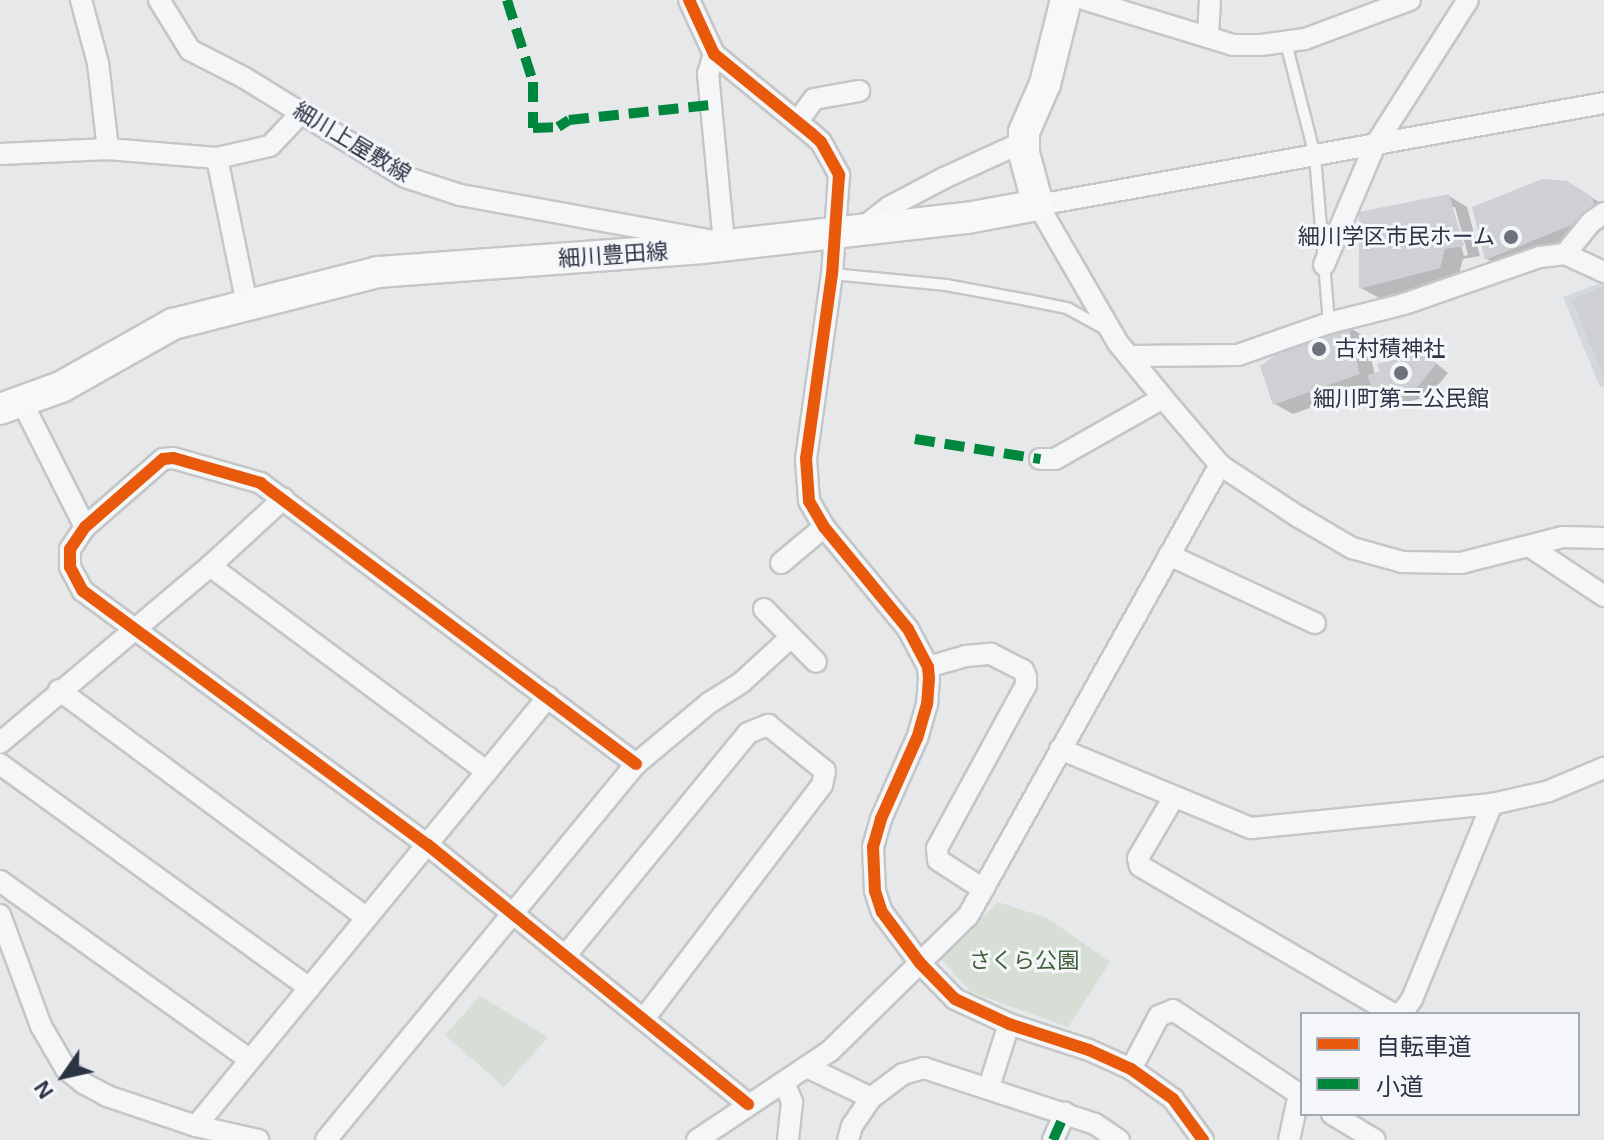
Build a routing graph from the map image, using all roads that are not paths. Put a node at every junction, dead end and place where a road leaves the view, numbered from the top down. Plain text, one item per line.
1 (81, 0) edge
2 (159, 0) edge
3 (689, 0) edge
4 (1066, 0) edge
5 (1086, 0) edge
6 (1210, 0) edge
7 (1410, 0) edge
8 (1468, 0) edge
9 (1208, 37) junction
10 (1286, 43) junction
11 (714, 54) junction
12 (859, 91) dead end
13 (1604, 103) edge
14 (302, 112) junction
15 (798, 121) junction
16 (1023, 142) junction
17 (1374, 147) junction
18 (108, 149) junction
19 (0, 154) edge
20 (1315, 156) junction
21 (217, 158) junction
22 (1038, 205) junction
23 (1604, 213) edge
24 (847, 233) junction
25 (724, 243) junction
26 (1565, 254) junction
27 (1324, 265) junction
28 (1604, 272) edge
29 (832, 274) junction
30 (247, 304) junction
31 (1329, 323) junction
32 (1112, 333) junction
33 (1130, 356) junction
34 (1163, 398) junction
35 (11, 406) edge
36 (1040, 459) dead end
37 (1220, 465) junction
38 (284, 498) junction
39 (85, 527) junction
40 (824, 527) junction
41 (1604, 538) edge
42 (1529, 546) junction
43 (1169, 555) junction
44 (781, 563) dead end
45 (210, 566) junction
46 (1604, 596) edge
47 (764, 609) dead end
48 (1315, 623) dead end
49 (135, 628) junction
50 (790, 638) junction
51 (816, 662) dead end
52 (928, 667) junction
53 (59, 690) junction
54 (548, 697) junction
55 (0, 743) edge
56 (1060, 749) junction
57 (0, 764) edge
58 (636, 764) junction
59 (1604, 768) edge
60 (487, 772) junction
61 (1174, 797) junction
62 (1492, 804) junction
63 (428, 845) junction
64 (0, 881) edge
65 (983, 889) junction
66 (513, 913) junction
67 (0, 915) edge
68 (366, 917) junction
69 (8, 954) edge
70 (565, 956) junction
71 (920, 963) junction
72 (309, 988) junction
73 (1390, 1012) edge
74 (1403, 1012) edge
75 (644, 1019) junction
76 (1009, 1024) junction
77 (250, 1060) junction
78 (809, 1068) junction
79 (1131, 1069) junction
80 (784, 1082) junction
81 (989, 1087) junction
82 (1300, 1094) edge
83 (871, 1098) junction
84 (1300, 1099) edge
85 (748, 1104) junction
86 (1065, 1113) junction
87 (1335, 1116) edge
88 (196, 1126) junction
89 (258, 1140) edge
90 (326, 1140) edge
91 (697, 1140) edge
92 (788, 1140) edge
93 (848, 1140) edge
94 (1053, 1140) edge
95 (1119, 1140) edge
96 (1203, 1140) edge
97 (1289, 1140) edge
98 (1375, 1140) edge

1 - 18 street
2 - 14 street, 細川上屋敷線
3 - 11 street
4 - 16 main road
5 - 9 street
6 - 9 street
7 - 10 street
8 - 17 street
9 - 10 street
10 - 20 lane
11 - 15 street
11 - 25 street
12 - 15 street
13 - 17 street
14 - 21 street
14 - 25 street, 細川上屋敷線
15 - 24 street
16 - 22 main road
16 - 24 street
17 - 20 street
17 - 27 street
18 - 19 street
18 - 21 street
20 - 22 street
20 - 27 lane
21 - 30 street
22 - 24 main road, 細川豊田線
22 - 32 street
23 - 26 street
24 - 25 main road, 細川豊田線
24 - 29 street
25 - 30 main road, 細川豊田線
26 - 28 street
26 - 31 street
27 - 31 lane
29 - 32 lane
29 - 40 street
30 - 35 main road, 細川豊田線
31 - 33 street
32 - 33 street
33 - 34 street
34 - 36 street
34 - 37 street
35 - 39 street
37 - 42 street
37 - 43 street
38 - 39 street
38 - 45 street
38 - 54 street
39 - 49 street
40 - 44 street
40 - 52 street
41 - 42 street
42 - 46 street
43 - 48 street
43 - 56 street
45 - 49 street
45 - 60 street
47 - 50 street
49 - 53 street
49 - 63 street
50 - 51 street
50 - 58 street
52 - 65 street
52 - 71 street
53 - 55 street
53 - 68 street
54 - 58 street
54 - 60 street
56 - 61 street
56 - 65 street
57 - 72 street
58 - 66 street
59 - 62 street
60 - 63 street
61 - 62 street
61 - 73 street
62 - 74 street
63 - 66 street
63 - 68 street
64 - 77 street
65 - 71 street
66 - 70 street
66 - 90 street
67 - 69 street
68 - 72 street
69 - 88 street
70 - 75 street
70 - 75 street
71 - 76 street
71 - 78 street
72 - 77 street
75 - 85 street
76 - 79 street
76 - 81 street
77 - 88 street
78 - 80 street
78 - 83 street
79 - 82 street
79 - 96 street
80 - 85 street
80 - 92 street
81 - 83 street
81 - 86 street
83 - 93 street
84 - 97 street
85 - 91 street
86 - 94 street
86 - 95 street
87 - 98 street
88 - 89 street

